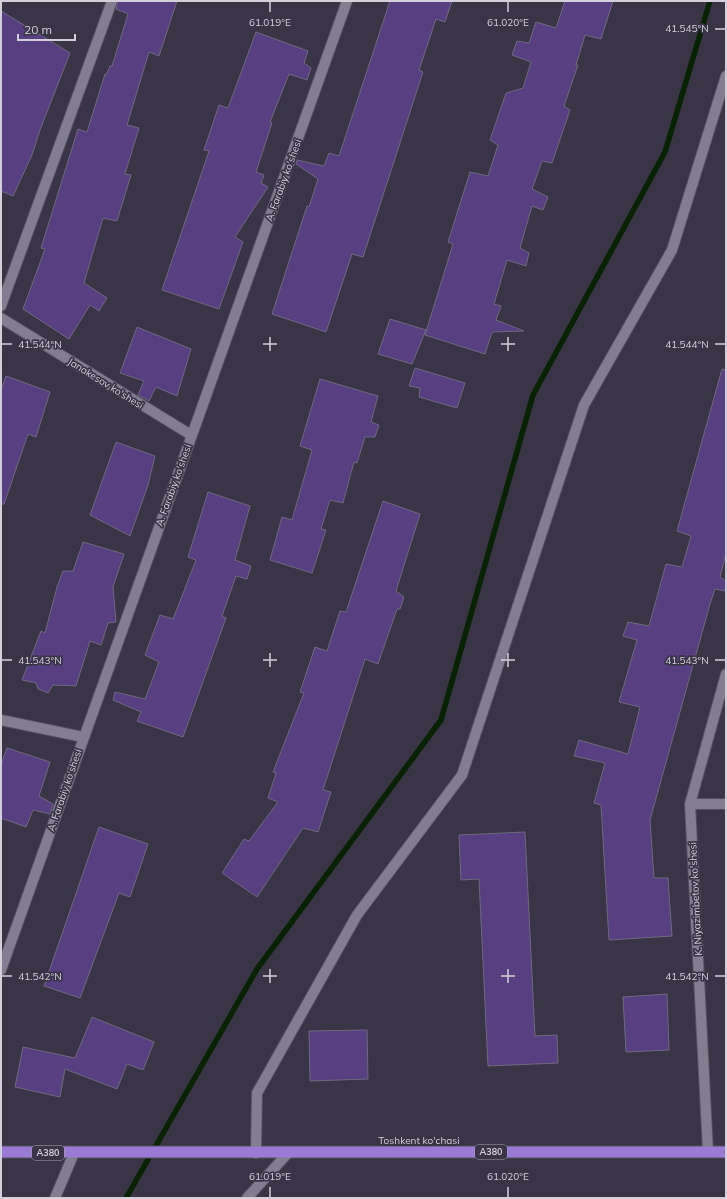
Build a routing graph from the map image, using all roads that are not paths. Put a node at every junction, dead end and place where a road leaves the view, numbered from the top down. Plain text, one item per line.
1 (112, 1) edge
2 (347, 1) edge
3 (726, 76) edge
4 (1, 306) edge
5 (1, 318) edge
6 (191, 436) junction
7 (726, 674) edge
8 (1, 720) edge
9 (83, 737) junction
10 (690, 804) junction
11 (726, 804) edge
12 (1, 970) edge
13 (1, 1152) edge
14 (708, 1152) junction
15 (726, 1152) edge
16 (74, 1153) junction
17 (256, 1153) junction
18 (288, 1153) junction
19 (54, 1198) edge
20 (247, 1198) edge

1 - 4 street
2 - 6 street, A. Farabiy ko'shesi
3 - 17 street
5 - 6 street, Janakesov ko'shesi
6 - 9 street, A. Farabiy ko'shesi
7 - 10 street, K. Niyazimbetov ko'shesi
8 - 9 street
9 - 12 street, A. Farabiy ko'shesi
10 - 11 street
10 - 14 street, K. Niyazimbetov ko'shesi
13 - 16 highway, A380
14 - 15 highway, Toshkent ko'chasi / A380
14 - 18 highway, Toshkent ko'chasi / A380
16 - 17 highway, A380
16 - 19 street
17 - 18 highway, Toshkent ko'chasi / A380
18 - 20 street

